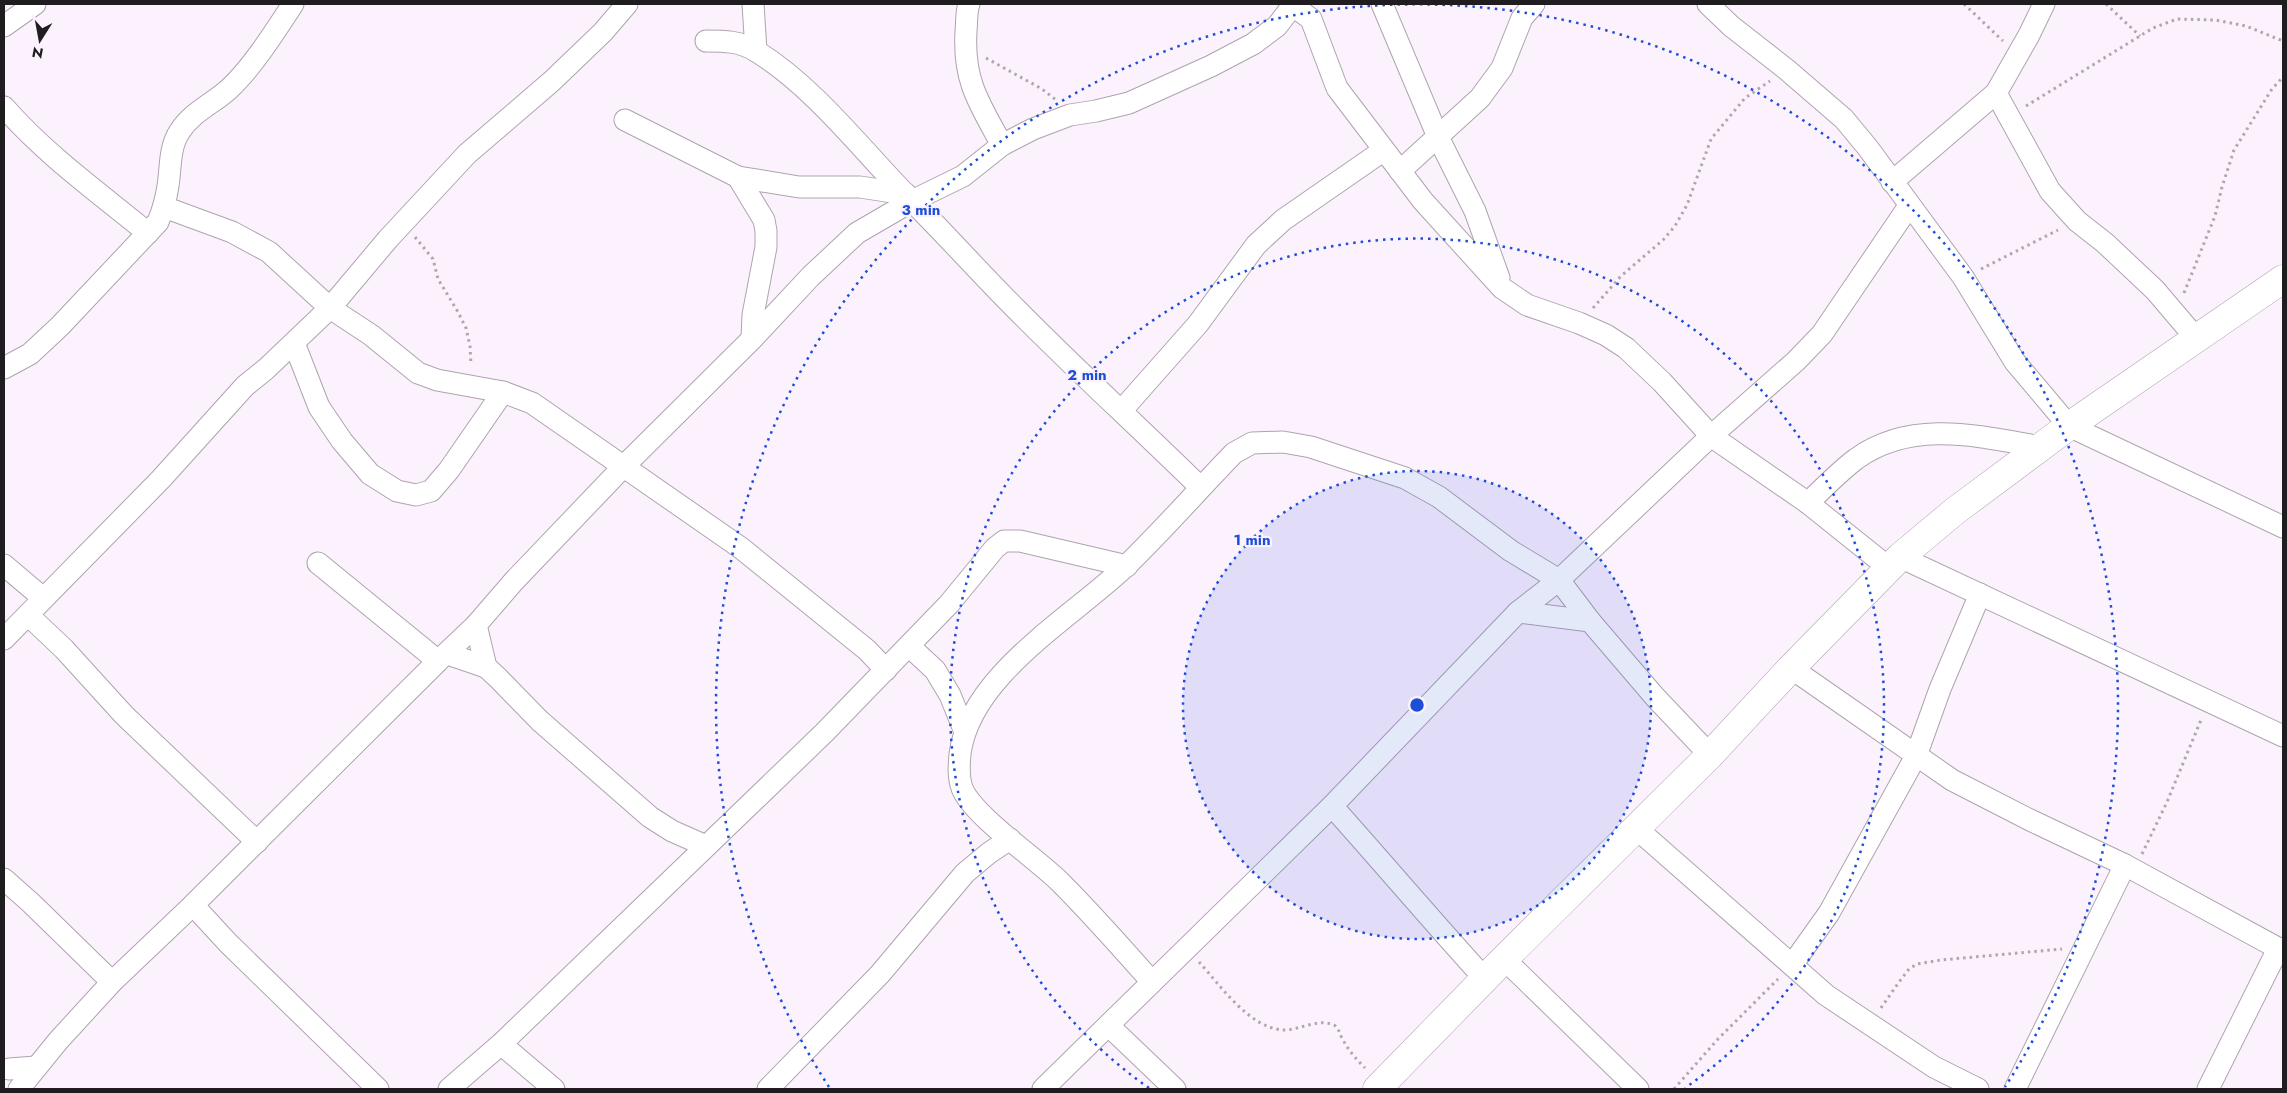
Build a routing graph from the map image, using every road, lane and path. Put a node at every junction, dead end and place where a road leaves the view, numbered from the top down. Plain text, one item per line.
1 (35, 4) edge
2 (293, 4) edge
3 (626, 4) edge
4 (753, 4) edge
5 (969, 4) edge
6 (1382, 4) edge
7 (1534, 4) edge
8 (1708, 4) edge
9 (1964, 4) edge
10 (2044, 4) edge
11 (2106, 4) edge
12 (1293, 5) edge
13 (4, 26) edge
14 (2140, 36) junction
15 (706, 41) dead end
16 (2283, 41) edge
17 (965, 47) junction
18 (756, 51) junction
19 (2018, 56) junction
20 (1786, 68) junction
21 (2283, 78) edge
22 (1996, 93) junction
23 (4, 107) edge
24 (1070, 115) junction
25 (2009, 116) junction
26 (625, 120) dead end
27 (1438, 137) junction
28 (1002, 145) junction
29 (1384, 150) junction
30 (1400, 171) junction
31 (738, 177) junction
32 (1892, 182) junction
33 (909, 198) junction
34 (1909, 206) junction
35 (164, 207) junction
36 (2077, 221) junction
37 (402, 224) junction
38 (148, 233) junction
39 (1963, 278) junction
40 (2279, 286) edge
41 (1502, 288) junction
42 (330, 308) junction
43 (2175, 314) junction
44 (1579, 323) junction
45 (2195, 337) junction
46 (752, 338) junction
47 (294, 342) junction
48 (4, 368) edge
49 (480, 386) junction
50 (503, 392) junction
51 (1122, 410) junction
52 (2069, 426) junction
53 (1711, 436) junction
54 (2041, 447) junction
55 (622, 467) junction
56 (1200, 487) junction
57 (1808, 503) junction
58 (2283, 527) edge
59 (318, 563) dead end
60 (1894, 563) junction
61 (4, 566) edge
62 (1127, 566) junction
63 (1559, 580) junction
64 (1980, 594) junction
65 (43, 598) junction
66 (1518, 612) junction
67 (28, 614) junction
68 (1590, 622) junction
69 (476, 625) junction
70 (4, 639) edge
71 (910, 646) junction
72 (443, 658) junction
73 (486, 667) junction
74 (1791, 668) junction
75 (886, 670) junction
76 (2209, 701) junction
77 (965, 732) junction
78 (2283, 736) edge
79 (1710, 755) junction
80 (1916, 756) junction
81 (1332, 806) junction
82 (1637, 829) junction
83 (1010, 839) junction
84 (257, 842) junction
85 (706, 846) junction
86 (2130, 868) junction
87 (4, 879) edge
88 (193, 905) junction
89 (2085, 947) junction
90 (1186, 948) junction
91 (2281, 950) edge
92 (1504, 959) junction
93 (1792, 965) junction
94 (1485, 979) junction
95 (112, 982) junction
96 (1152, 982) junction
97 (1871, 1025) junction
98 (1109, 1026) junction
99 (501, 1044) junction
100 (18, 1074) edge
101 (1385, 1086) edge
102 (378, 1089) edge
103 (449, 1089) edge
104 (554, 1089) edge
105 (768, 1089) edge
106 (1042, 1089) edge
107 (1175, 1089) edge
108 (1638, 1089) edge
109 (1674, 1089) edge
110 (1978, 1089) edge
111 (2015, 1089) edge
112 (2208, 1089) edge

1 - 13 street
2 - 35 street
3 - 37 street
4 - 18 street
5 - 17 street
6 - 27 street
7 - 27 street
8 - 20 street
9 - 19 path
10 - 19 street
11 - 14 path
12 - 24 street
12 - 29 street
14 - 16 path
14 - 25 path
15 - 18 street
17 - 24 path
17 - 28 street
18 - 33 street
19 - 22 street
20 - 32 street
20 - 44 path
21 - 43 path
22 - 25 street
22 - 32 street
23 - 38 street
24 - 28 street
25 - 36 street
26 - 31 street
27 - 30 street
27 - 41 street
28 - 33 street
29 - 30 street
29 - 51 street
30 - 41 street
31 - 33 street
31 - 46 street
32 - 34 street
33 - 46 street
33 - 51 street
34 - 39 street
34 - 53 street
35 - 38 street
35 - 42 street
36 - 39 path
36 - 43 street
37 - 42 street
37 - 49 path
38 - 48 street
39 - 52 street
40 - 45 street
41 - 44 street
42 - 47 street
42 - 49 street
43 - 45 street
44 - 53 street
45 - 52 street
46 - 55 street
47 - 50 street
47 - 65 street
49 - 50 street
50 - 55 street
51 - 56 street
52 - 54 street
52 - 58 street
53 - 57 street
53 - 63 street
54 - 57 street
54 - 60 street
55 - 69 street
55 - 75 street
56 - 62 street
56 - 63 street
57 - 60 street
59 - 72 street
60 - 64 street
60 - 74 street
61 - 65 street
62 - 71 street
62 - 77 street
63 - 66 street
63 - 68 street
64 - 76 street
64 - 80 street
65 - 67 street
66 - 68 street
66 - 81 street
67 - 70 street
67 - 84 street
68 - 79 street
69 - 72 street
69 - 73 street
71 - 75 street
71 - 77 street
72 - 73 street
72 - 84 street
73 - 85 street
74 - 79 street
74 - 80 street
75 - 85 street
76 - 78 street
76 - 86 path
77 - 83 street
79 - 82 street
80 - 86 street
80 - 93 street
81 - 90 street
81 - 94 street
82 - 92 street
82 - 93 street
83 - 96 street
83 - 105 street
84 - 88 street
85 - 99 street
86 - 89 street
86 - 91 street
87 - 95 street
88 - 95 street
88 - 102 street
89 - 97 path
89 - 111 street
90 - 96 street
90 - 101 path
91 - 112 street
92 - 94 street
92 - 108 street
93 - 97 street
93 - 109 path
94 - 101 street
95 - 100 street
96 - 98 street
97 - 110 street
98 - 106 street
98 - 107 street
99 - 103 street
99 - 104 street

